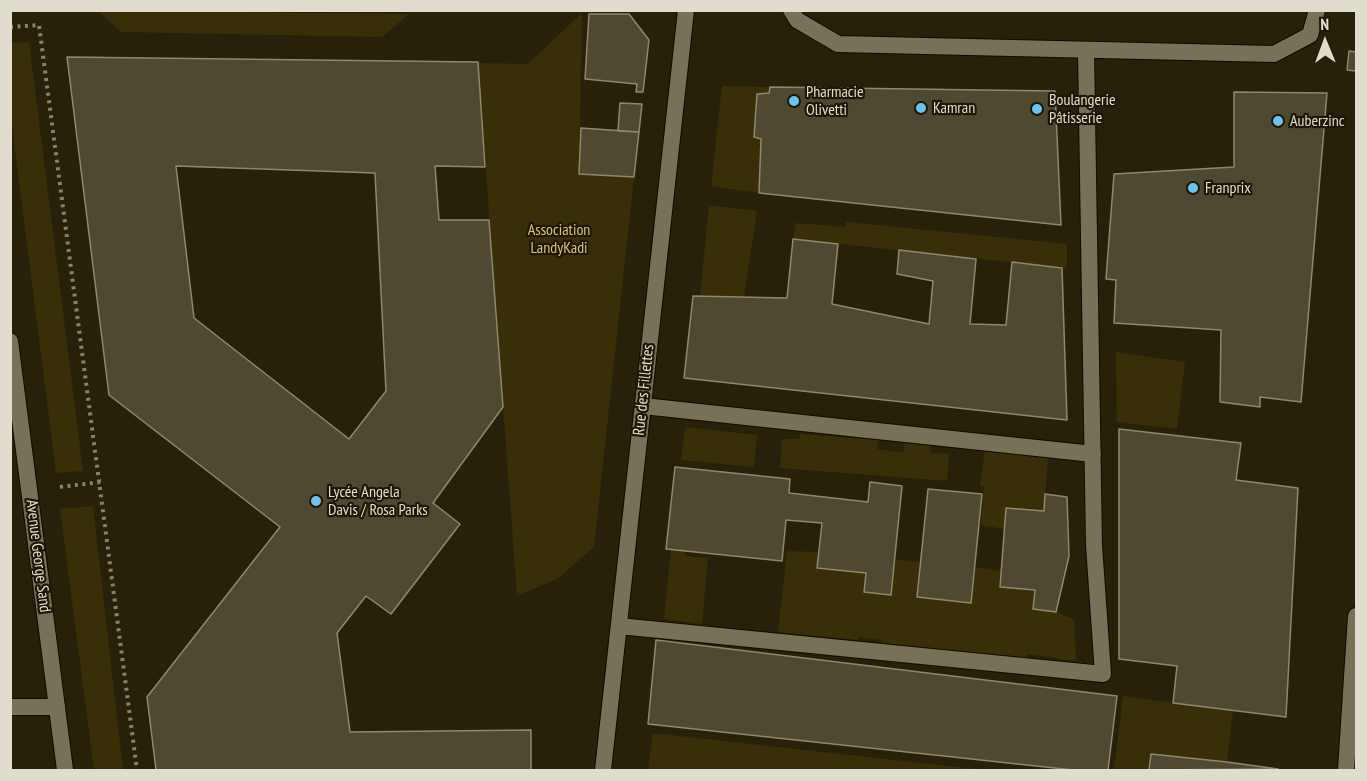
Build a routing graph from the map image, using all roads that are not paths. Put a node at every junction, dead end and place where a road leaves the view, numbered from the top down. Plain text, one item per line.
1 (686, 10) edge
2 (791, 10) edge
3 (1317, 10) edge
4 (1086, 52) junction
5 (10, 341) edge
6 (643, 406) junction
7 (1093, 454) junction
8 (1356, 616) edge
9 (619, 626) junction
10 (10, 707) edge
11 (57, 707) junction
12 (65, 771) edge
13 (603, 771) edge
14 (1346, 771) edge

1 - 6 street, Rue des Fillettes
2 - 4 street
3 - 4 street
4 - 7 street
5 - 11 street, Avenue George Sand
6 - 7 street
6 - 9 street, Rue des Fillettes
7 - 9 street
8 - 14 street
9 - 13 street, Rue des Fillettes
10 - 11 street
11 - 12 street, Avenue George Sand

